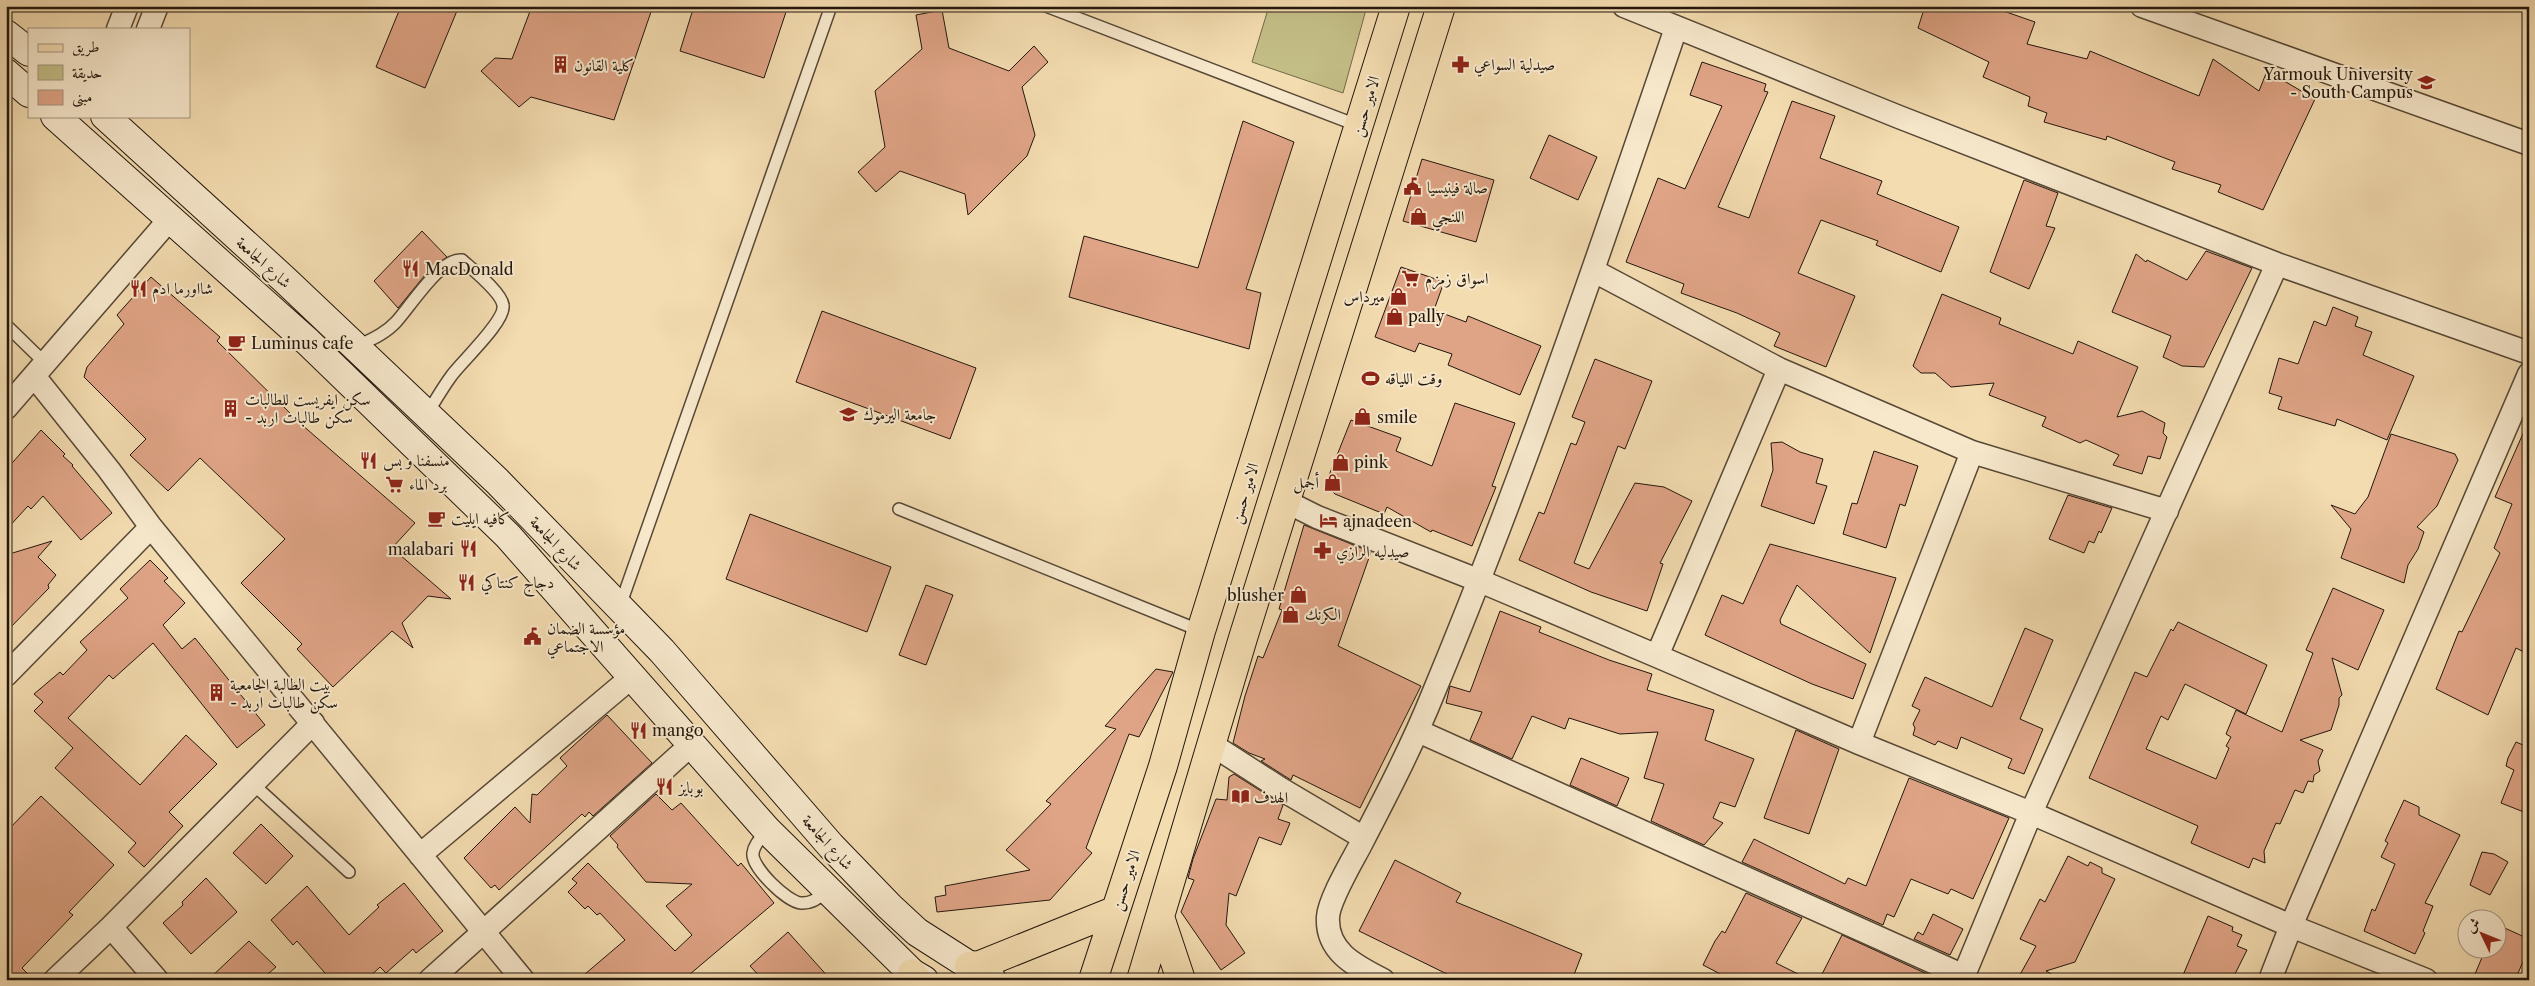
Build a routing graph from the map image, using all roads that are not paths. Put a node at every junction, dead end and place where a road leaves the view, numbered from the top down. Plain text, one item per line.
1 (127, 6) edge
2 (157, 6) edge
3 (831, 6) edge
4 (1046, 6) edge
5 (1396, 6) edge
6 (1441, 6) edge
7 (1624, 6) edge
8 (2142, 6) edge
9 (118, 28) edge
10 (148, 28) edge
11 (1676, 28) junction
12 (6, 34) edge
13 (28, 51) edge
14 (6, 73) edge
15 (28, 91) edge
16 (57, 118) edge
17 (112, 119) edge
18 (1359, 126) junction
19 (2529, 144) edge
20 (170, 220) junction
21 (2277, 264) junction
22 (1594, 271) junction
23 (6, 325) edge
24 (356, 347) junction
25 (2529, 353) edge
26 (1779, 369) junction
27 (39, 370) junction
28 (2529, 374) edge
29 (6, 408) edge
30 (427, 414) junction
31 (1972, 452) junction
32 (1287, 502) junction
33 (899, 509) dead end
34 (2167, 511) junction
35 (151, 527) junction
36 (1480, 582) junction
37 (619, 608) junction
38 (1201, 631) junction
39 (1657, 656) junction
40 (6, 675) edge
41 (633, 676) junction
42 (313, 724) junction
43 (1418, 731) junction
44 (1859, 743) junction
45 (692, 744) junction
46 (1211, 744) junction
47 (253, 784) junction
48 (2031, 813) junction
49 (1364, 838) junction
50 (420, 855) junction
51 (349, 872) dead end
52 (1114, 911) junction
53 (1160, 918) junction
54 (2291, 926) junction
55 (111, 927) junction
56 (484, 933) junction
57 (969, 966) junction
58 (918, 977) edge
59 (1963, 978) edge
60 (55, 980) edge
61 (157, 980) edge
62 (430, 980) edge
63 (523, 980) edge
64 (992, 980) edge
65 (1093, 980) edge
66 (1141, 980) edge
67 (1181, 980) edge
68 (1383, 980) edge
69 (2270, 980) edge
70 (2426, 980) edge

1 - 9 street
2 - 10 street
3 - 37 lane
4 - 18 lane
5 - 18 main road, الامير حسن
6 - 32 main road
7 - 11 street
8 - 19 street
11 - 21 street
11 - 22 street
12 - 13 main road
14 - 15 main road
16 - 20 main road, شارع الجامعة
17 - 24 main road, شارع الجامعة
18 - 38 main road, الامير حسن
20 - 27 street
20 - 41 main road, شارع الجامعة
21 - 25 street
21 - 34 street
22 - 26 street
22 - 36 street
23 - 27 lane
24 - 30 main road, شارع الجامعة
24 - 30 lane
26 - 31 street
26 - 39 street
27 - 29 street
27 - 35 street
28 - 54 street
30 - 37 main road, شارع الجامعة
31 - 34 street
31 - 44 street
32 - 36 street
32 - 46 main road
33 - 38 lane
34 - 48 street
35 - 40 street
35 - 42 street
36 - 39 street
36 - 43 street
37 - 57 main road, شارع الجامعة
38 - 52 main road, الامير حسن
39 - 44 street
41 - 45 main road, شارع الجامعة
41 - 50 street
42 - 47 street
42 - 50 street
43 - 49 street
43 - 59 street
44 - 48 street
45 - 56 street
45 - 58 main road, شارع الجامعة
46 - 49 street
46 - 53 main road
47 - 51 lane
47 - 55 street
48 - 54 street
48 - 59 street
49 - 68 street
50 - 56 street
52 - 57 main road
52 - 65 main road, الامير حسن
53 - 66 main road
53 - 67 main road
54 - 69 street
54 - 70 street
55 - 60 street
55 - 61 street
56 - 62 street
56 - 63 street
57 - 64 main road, شارع الجامعة

